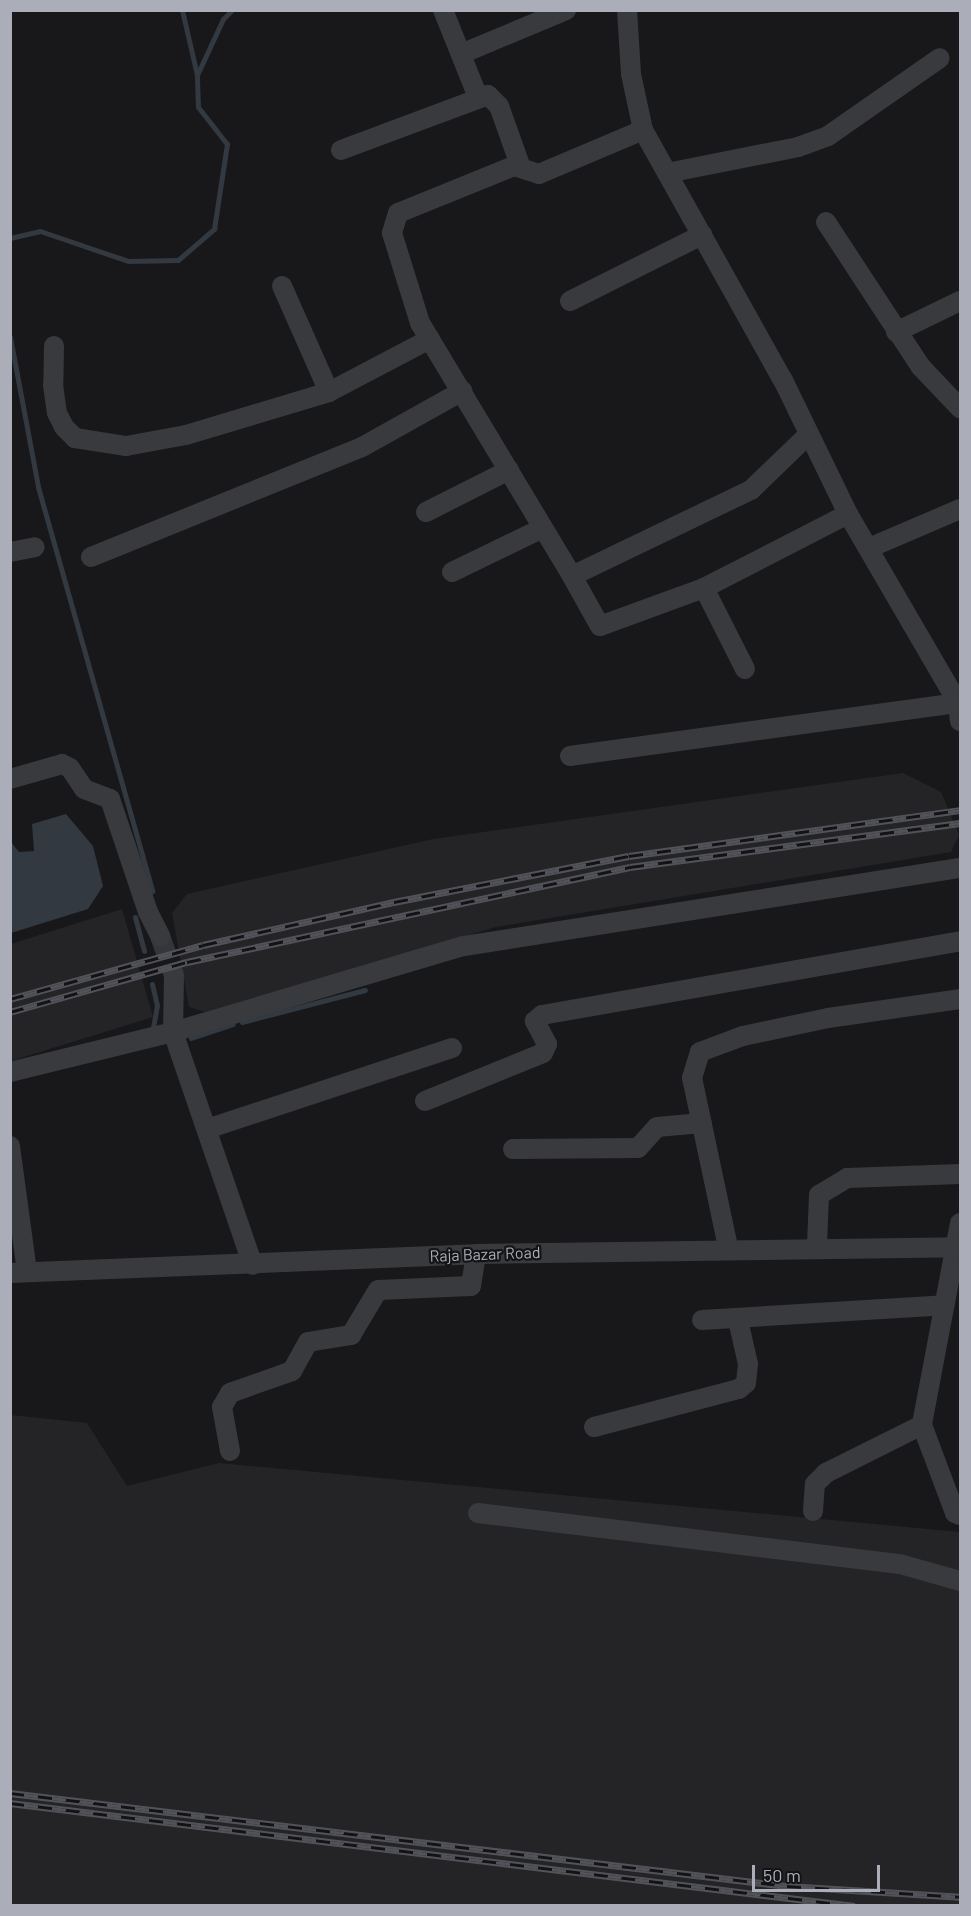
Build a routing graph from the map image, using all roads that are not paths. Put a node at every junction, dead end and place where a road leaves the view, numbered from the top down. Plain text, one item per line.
1 (443, 10) edge
2 (566, 10) edge
3 (627, 10) edge
4 (461, 54) junction
5 (940, 58) dead end
6 (478, 97) junction
7 (643, 130) junction
8 (341, 150) dead end
9 (520, 165) junction
10 (667, 173) junction
11 (826, 222) dead end
12 (702, 235) junction
13 (282, 286) dead end
14 (570, 301) dead end
15 (960, 301) edge
16 (896, 332) junction
17 (430, 339) junction
18 (54, 346) dead end
19 (462, 391) junction
20 (329, 392) junction
21 (960, 408) edge
22 (808, 435) junction
23 (509, 470) junction
24 (960, 509) edge
25 (426, 512) dead end
26 (848, 514) junction
27 (543, 528) junction
28 (35, 548) dead end
29 (869, 548) junction
30 (10, 552) edge
31 (91, 557) dead end
32 (452, 572) dead end
33 (572, 576) junction
34 (704, 588) junction
35 (746, 669) dead end
36 (959, 712) edge
37 (570, 756) dead end
38 (10, 779) edge
39 (960, 868) edge
40 (160, 936) tunnel mouth
41 (960, 941) edge
42 (174, 975) tunnel mouth
43 (960, 999) edge
44 (173, 1032) junction
45 (452, 1048) dead end
46 (10, 1072) edge
47 (425, 1101) dead end
48 (702, 1124) junction
49 (207, 1129) junction
50 (10, 1146) edge
51 (513, 1149) dead end
52 (960, 1174) edge
53 (960, 1223) edge
54 (817, 1246) junction
55 (728, 1247) junction
56 (958, 1247) edge
57 (476, 1254) junction
58 (253, 1265) junction
59 (19, 1272) edge
60 (951, 1293) edge
61 (702, 1320) dead end
62 (738, 1320) junction
63 (922, 1425) junction
64 (594, 1427) dead end
65 (230, 1451) dead end
66 (813, 1510) dead end
67 (478, 1513) dead end
68 (959, 1518) edge
69 (960, 1581) edge

1 - 4 street
2 - 4 street
3 - 7 street
4 - 6 street
5 - 10 street
6 - 8 street
6 - 9 street
7 - 9 street
7 - 10 street
9 - 17 street
10 - 12 street
11 - 16 street
12 - 14 street
12 - 22 street
13 - 20 street
15 - 16 street
16 - 21 street
17 - 19 street
17 - 20 street
18 - 20 street
19 - 23 street
19 - 31 street
22 - 26 street
22 - 33 street
23 - 25 street
23 - 27 street
24 - 29 street
26 - 29 street
26 - 34 street
27 - 32 street
27 - 33 street
28 - 30 street
29 - 36 street
33 - 34 street
34 - 35 street
36 - 37 street
38 - 40 street
39 - 44 street
41 - 47 street
42 - 44 street
43 - 48 street
44 - 46 street
44 - 49 street
45 - 49 street
48 - 51 street
48 - 55 street
49 - 58 street
50 - 59 street
52 - 54 street
53 - 56 street
54 - 55 street, Raja Bazar Road
54 - 56 street, Raja Bazar Road
55 - 57 street, Raja Bazar Road
56 - 60 street
57 - 58 street, Raja Bazar Road
57 - 65 street
58 - 59 street, Raja Bazar Road
60 - 62 street
60 - 63 street
61 - 62 street
62 - 64 street
63 - 66 street
63 - 68 street
67 - 69 street

